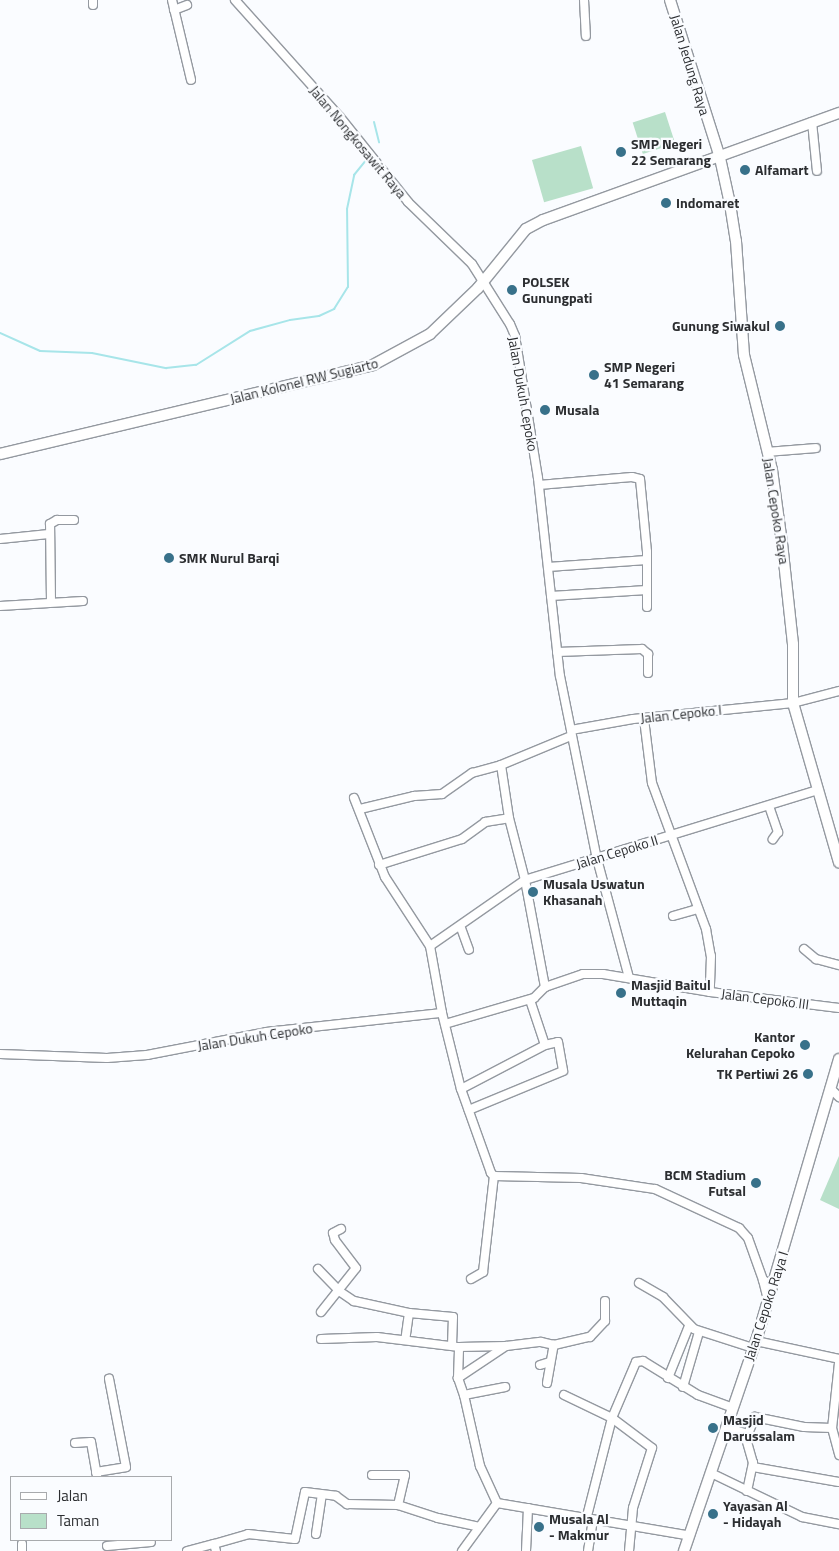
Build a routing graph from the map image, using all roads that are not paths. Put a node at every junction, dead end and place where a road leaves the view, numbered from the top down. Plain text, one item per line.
1 (172, 0) edge
2 (235, 0) edge
3 (584, 0) edge
4 (670, 0) edge
5 (187, 6) dead end
6 (174, 10) junction
7 (586, 36) dead end
8 (191, 80) dead end
9 (839, 113) edge
10 (812, 122) junction
11 (720, 158) junction
12 (817, 171) dead end
13 (485, 280) junction
14 (816, 448) dead end
15 (767, 452) junction
16 (0, 454) edge
17 (539, 485) junction
18 (74, 520) dead end
19 (49, 534) junction
20 (0, 539) edge
21 (647, 560) junction
22 (548, 567) junction
23 (647, 590) junction
24 (551, 596) junction
25 (83, 601) dead end
26 (51, 602) junction
27 (0, 606) edge
28 (647, 606) dead end
29 (557, 652) junction
30 (648, 673) dead end
31 (839, 691) edge
32 (793, 704) junction
33 (644, 719) junction
34 (571, 733) junction
35 (501, 765) junction
36 (818, 790) junction
37 (354, 798) dead end
38 (769, 806) junction
39 (360, 809) junction
40 (509, 818) junction
41 (672, 836) junction
42 (773, 839) dead end
43 (597, 858) junction
44 (839, 862) edge
45 (379, 865) junction
46 (525, 880) junction
47 (698, 909) junction
48 (673, 916) dead end
49 (461, 928) junction
50 (430, 946) junction
51 (804, 949) dead end
52 (469, 950) dead end
53 (839, 965) edge
54 (630, 978) junction
55 (546, 987) junction
56 (710, 992) junction
57 (530, 1000) junction
58 (839, 1008) edge
59 (442, 1013) junction
60 (445, 1024) junction
61 (545, 1045) junction
62 (0, 1054) edge
63 (839, 1059) edge
64 (830, 1088) junction
65 (461, 1089) junction
66 (839, 1097) edge
67 (469, 1110) junction
68 (494, 1176) junction
69 (341, 1229) dead end
70 (318, 1269) dead end
71 (471, 1279) dead end
72 (639, 1283) dead end
73 (768, 1283) junction
74 (339, 1291) junction
75 (605, 1301) dead end
76 (320, 1312) dead end
77 (409, 1314) junction
78 (689, 1326) junction
79 (699, 1332) junction
80 (321, 1339) dead end
81 (405, 1340) junction
82 (754, 1344) junction
83 (554, 1345) junction
84 (506, 1346) junction
85 (455, 1347) junction
86 (839, 1361) edge
87 (550, 1362) junction
88 (540, 1365) dead end
89 (458, 1378) junction
90 (668, 1378) junction
91 (109, 1379) dead end
92 (547, 1383) dead end
93 (505, 1387) dead end
94 (683, 1387) junction
95 (464, 1395) junction
96 (564, 1395) dead end
97 (733, 1408) junction
98 (612, 1418) junction
99 (726, 1427) junction
100 (832, 1428) junction
101 (747, 1434) junction
102 (75, 1443) dead end
103 (839, 1455) edge
104 (753, 1468) junction
105 (96, 1474) edge
106 (711, 1474) junction
107 (372, 1475) dead end
108 (839, 1482) edge
109 (747, 1491) junction
110 (322, 1494) junction
111 (497, 1502) junction
112 (398, 1505) junction
113 (528, 1508) junction
114 (590, 1521) junction
115 (839, 1524) edge
116 (477, 1526) junction
117 (630, 1527) junction
118 (316, 1534) dead end
119 (687, 1535) junction
120 (150, 1542) dead end
121 (106, 1545) edge
122 (215, 1547) edge
123 (187, 1551) edge
124 (462, 1551) edge
125 (526, 1551) edge
126 (588, 1551) edge
127 (630, 1551) edge
128 (684, 1551) edge

1 - 6 street
2 - 13 street, Jalan Nongkosawit Raya
3 - 7 street
4 - 11 main road, Jalan Jedung Raya
5 - 6 street
6 - 8 street
9 - 10 main road, Jalan Kolonel RW Sugiarto
10 - 11 main road, Jalan Kolonel RW Sugiarto
10 - 12 street
11 - 13 main road, Jalan Kolonel RW Sugiarto
11 - 15 main road, Jalan Cepoko Raya
13 - 16 main road, Jalan Kolonel RW Sugiarto
13 - 17 street, Jalan Dukuh Cepoko
14 - 15 street
15 - 32 main road, Jalan Cepoko Raya
17 - 21 street
17 - 22 street, Jalan Dukuh Cepoko
18 - 19 street
19 - 20 street
19 - 26 street
21 - 22 street
21 - 23 street
22 - 24 street, Jalan Dukuh Cepoko
23 - 24 street
23 - 28 street
24 - 29 street, Jalan Dukuh Cepoko
25 - 26 street
26 - 27 street
29 - 30 street
29 - 34 street, Jalan Dukuh Cepoko
31 - 32 street
32 - 33 street, Jalan Cepoko I
32 - 36 main road, Jalan Cepoko Raya
33 - 34 street, Jalan Cepoko I
33 - 41 street
34 - 35 street
34 - 43 street, Jalan Dukuh Cepoko
35 - 39 street
35 - 40 street
36 - 38 street, Jalan Cepoko II
36 - 44 main road, Jalan Cepoko Raya
37 - 39 street
38 - 41 street, Jalan Cepoko II
38 - 42 street
39 - 45 street
40 - 45 street
40 - 46 street
41 - 43 street, Jalan Cepoko II
41 - 47 street
43 - 46 street, Jalan Cepoko II
43 - 54 street, Jalan Dukuh Cepoko
45 - 50 street
46 - 49 street, Jalan Cepoko II
46 - 55 street
47 - 48 street
47 - 56 street
49 - 50 street, Jalan Cepoko II
49 - 52 street
50 - 59 street
51 - 53 street
54 - 55 street, Jalan Cepoko III
54 - 56 street, Jalan Cepoko III
55 - 57 street, Jalan Cepoko III
56 - 58 street, Jalan Cepoko III
57 - 60 street
57 - 61 street
59 - 60 street
59 - 62 street, Jalan Dukuh Cepoko
60 - 65 street
61 - 65 street
61 - 67 street
63 - 64 main road, Jalan Cepoko Raya I
64 - 66 street
64 - 73 main road, Jalan Cepoko Raya I
65 - 67 street
67 - 68 street
68 - 71 street
68 - 73 street
69 - 74 street
70 - 74 street
72 - 78 street
73 - 82 main road, Jalan Cepoko Raya I
74 - 76 street
74 - 77 street
75 - 83 street
77 - 81 street
77 - 85 street
78 - 79 street
78 - 90 street
79 - 82 street
79 - 94 street
80 - 81 street
81 - 85 street
82 - 86 street
82 - 97 main road, Jalan Cepoko Raya I
83 - 84 street
83 - 87 street
84 - 85 street
84 - 89 street
85 - 89 street
86 - 100 street
87 - 88 street
87 - 92 street
89 - 95 street
90 - 94 street
90 - 98 street
91 - 105 street
93 - 95 street
94 - 97 street
95 - 111 street
96 - 98 street
97 - 99 main road, Jalan Cepoko Raya I
98 - 114 street
98 - 117 street
99 - 101 street
99 - 106 main road, Jalan Cepoko Raya I
100 - 101 street
100 - 103 street
101 - 104 street
102 - 105 street
104 - 108 street
104 - 109 street
106 - 109 street
106 - 119 main road, Jalan Cepoko Raya I
107 - 112 street
109 - 115 street
110 - 112 street
110 - 118 street
110 - 122 street
111 - 113 street
111 - 116 street
112 - 116 street
113 - 114 street
113 - 125 street
114 - 117 street
114 - 126 street
116 - 124 street
117 - 119 street
117 - 127 street
119 - 128 main road, Jalan Cepoko Raya I
120 - 121 street
122 - 123 street

